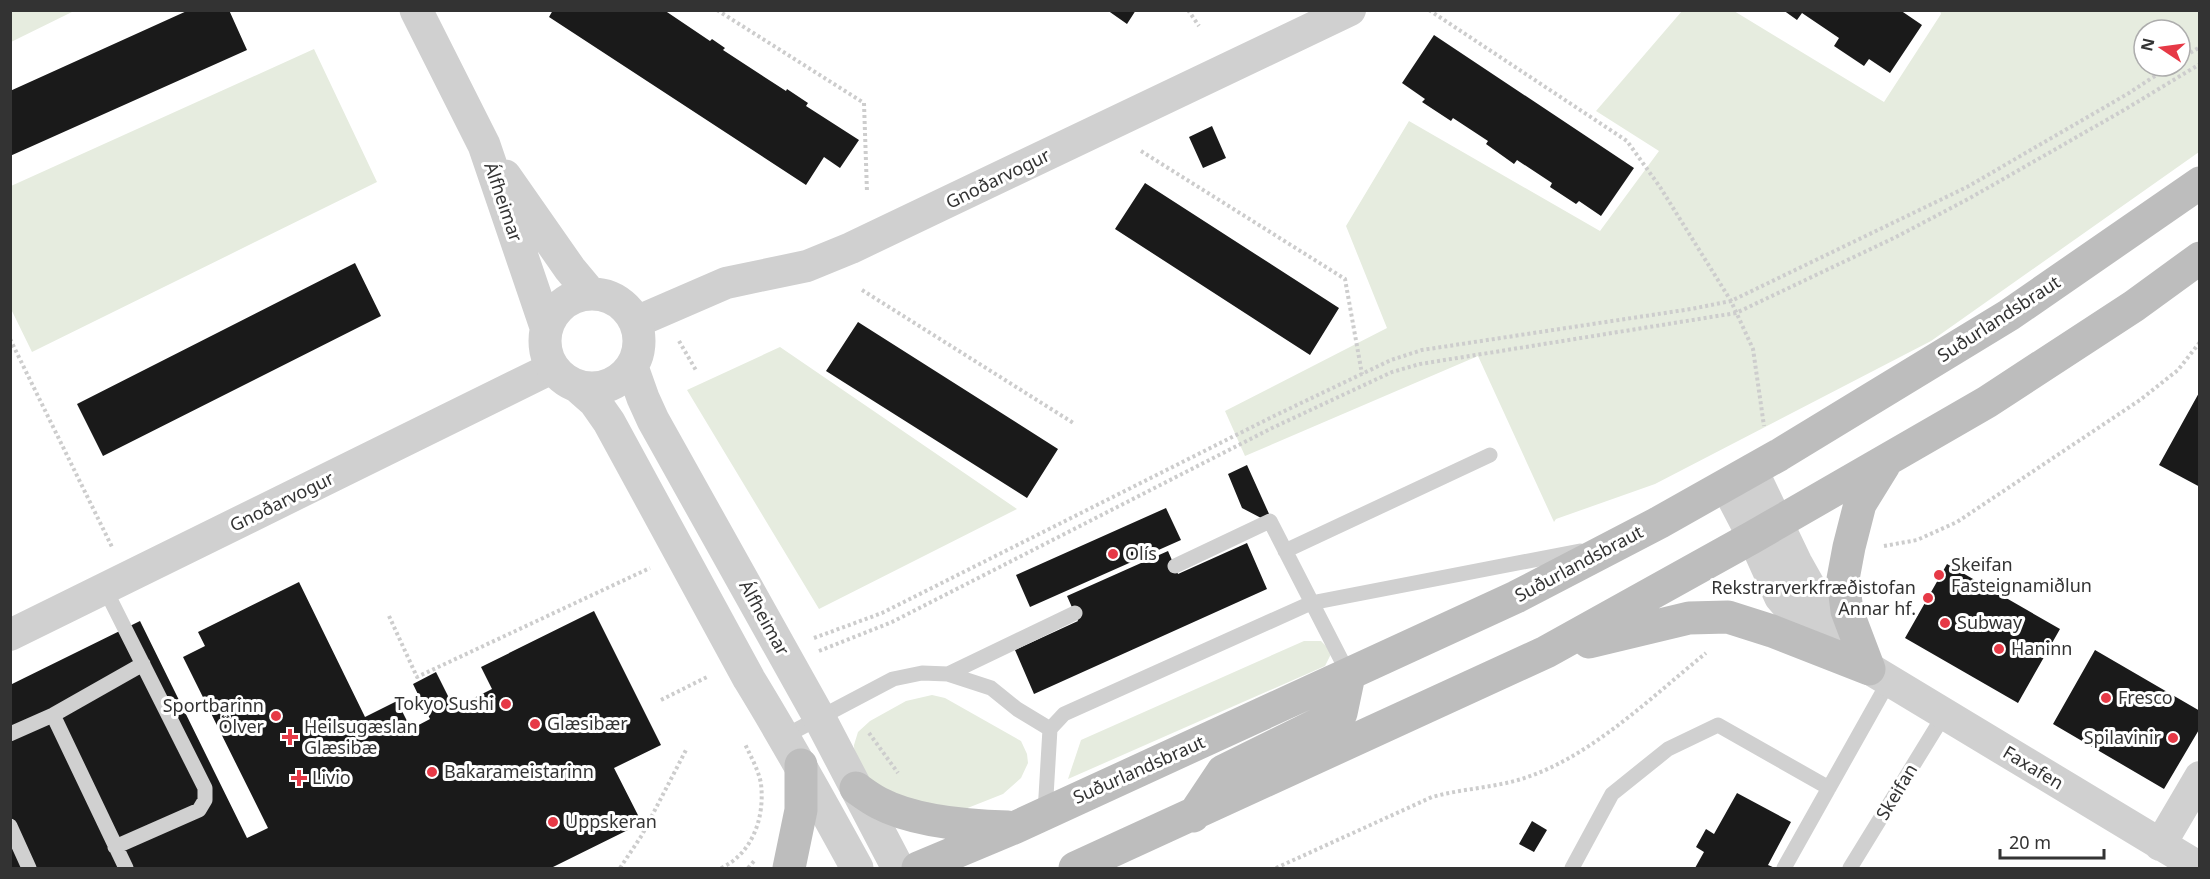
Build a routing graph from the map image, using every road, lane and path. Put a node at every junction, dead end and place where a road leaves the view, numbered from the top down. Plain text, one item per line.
1 (416, 10) edge
2 (717, 10) edge
3 (1188, 10) edge
4 (1350, 10) edge
5 (1429, 10) edge
6 (1198, 26) dead end
7 (2199, 64) edge
8 (2151, 78) edge
9 (484, 146) junction
10 (1142, 151) dead end
11 (2199, 183) edge
12 (867, 192) dead end
13 (2199, 258) edge
14 (862, 290) dead end
15 (590, 293) junction
16 (1731, 301) junction
17 (1736, 313) junction
18 (636, 322) junction
19 (546, 327) junction
20 (10, 339) edge
21 (679, 341) dead end
22 (2199, 342) edge
23 (632, 367) junction
24 (697, 372) dead end
25 (1362, 374) junction
26 (565, 377) junction
27 (1075, 424) dead end
28 (1767, 432) dead end
29 (1490, 455) dead end
30 (1887, 461) junction
31 (1739, 478) junction
32 (1765, 530) junction
33 (1618, 544) junction
34 (1875, 548) dead end
35 (1285, 551) junction
36 (1175, 566) dead end
37 (654, 567) dead end
38 (116, 583) junction
39 (1311, 603) junction
40 (1075, 614) dead end
41 (389, 616) dead end
42 (10, 635) edge
43 (812, 639) dead end
44 (1709, 650) dead end
45 (1546, 652) junction
46 (810, 656) dead end
47 (143, 664) junction
48 (948, 674) junction
49 (710, 675) dead end
50 (1349, 675) junction
51 (1879, 675) junction
52 (661, 700) dead end
53 (53, 715) junction
54 (1944, 715) junction
55 (819, 717) junction
56 (864, 725) dead end
57 (1050, 729) junction
58 (10, 734) edge
59 (741, 734) dead end
60 (785, 736) junction
61 (687, 748) dead end
62 (801, 765) junction
63 (899, 775) dead end
64 (2199, 777) edge
65 (856, 788) junction
66 (1829, 788) junction
67 (1193, 816) junction
68 (1030, 820) junction
69 (10, 826) edge
70 (2160, 845) junction
71 (115, 847) junction
72 (744, 853) junction
73 (29, 868) edge
74 (126, 868) edge
75 (620, 868) edge
76 (721, 868) edge
77 (748, 868) edge
78 (789, 868) edge
79 (857, 868) edge
80 (898, 868) edge
81 (918, 868) edge
82 (1075, 868) edge
83 (1276, 868) edge
84 (1574, 868) edge
85 (1784, 868) edge
86 (1850, 868) edge
87 (2198, 868) edge

1 - 9 street, Álfheimar
2 - 12 path
3 - 6 path
4 - 18 street, Gnoðarvogur
5 - 16 path
7 - 17 path
8 - 16 path
9 - 15 street, Álfheimar
9 - 19 street, Álfheimar
10 - 25 path
11 - 31 main road, Suðurlandsbraut
13 - 30 main road
14 - 27 path
15 - 18 street
15 - 19 street
16 - 17 path
16 - 25 path
17 - 28 path
17 - 46 path
18 - 23 street
19 - 26 street
20 - 38 path
21 - 24 path
22 - 34 path
23 - 26 street
23 - 55 street, Álfheimar
25 - 43 path
26 - 38 street, Gnoðarvogur
26 - 60 street
29 - 35 lane
30 - 32 main road
30 - 51 main road
31 - 32 street, Faxafen
31 - 33 main road, Suðurlandsbraut
32 - 45 main road
32 - 51 street, Faxafen
33 - 39 lane
33 - 50 main road, Suðurlandsbraut
35 - 36 lane
35 - 39 lane
37 - 41 path
38 - 42 street, Gnoðarvogur
38 - 47 lane
39 - 50 lane
39 - 57 lane
40 - 48 lane
44 - 83 path
45 - 51 main road
45 - 67 main road
47 - 53 lane
47 - 71 lane
48 - 55 lane
48 - 57 lane
49 - 52 path
50 - 67 main road
50 - 68 main road, Suðurlandsbraut
51 - 54 street, Faxafen
51 - 66 lane
53 - 58 lane
53 - 71 lane
54 - 70 street, Faxafen
54 - 86 lane, Skeifan
55 - 60 lane
55 - 65 street, Álfheimar
56 - 63 path
57 - 68 lane
59 - 72 path
60 - 62 street
61 - 75 path
62 - 78 main road
62 - 79 street
64 - 70 street
65 - 68 main road
65 - 80 street, Álfheimar
66 - 84 lane
66 - 85 lane
67 - 82 main road
68 - 81 main road, Suðurlandsbraut
69 - 73 lane
70 - 87 street, Faxafen
71 - 74 lane
72 - 76 path
72 - 77 path

